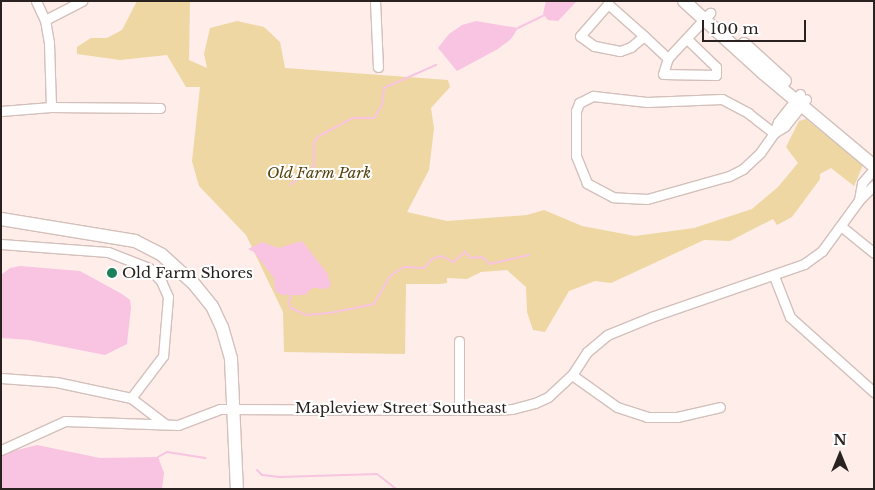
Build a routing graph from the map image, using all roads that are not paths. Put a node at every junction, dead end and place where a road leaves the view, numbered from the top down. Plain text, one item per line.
1 (36, 1) edge
2 (82, 1) edge
3 (375, 1) edge
4 (684, 1) edge
5 (696, 1) edge
6 (707, 16) junction
7 (45, 20) junction
8 (644, 36) junction
9 (687, 38) junction
10 (668, 58) junction
11 (378, 67) dead end
12 (801, 99) junction
13 (51, 107) junction
14 (160, 108) dead end
15 (1, 111) edge
16 (774, 133) junction
17 (874, 154) edge
18 (874, 167) edge
19 (874, 185) edge
20 (859, 200) junction
21 (1, 219) edge
22 (842, 227) junction
23 (1, 244) edge
24 (874, 253) edge
25 (774, 276) junction
26 (459, 341) dead end
27 (572, 375) junction
28 (1, 378) edge
29 (874, 392) edge
30 (131, 398) junction
31 (720, 407) dead end
32 (233, 408) junction
33 (459, 409) junction
34 (165, 424) junction
35 (1, 450) edge
36 (237, 489) edge

1 - 7 street
2 - 7 street
3 - 11 street
4 - 6 street
5 - 6 street
6 - 9 street
6 - 12 street
7 - 13 street
8 - 8 street
8 - 10 street
9 - 10 street
9 - 10 street
12 - 16 street
12 - 17 street
12 - 18 street
13 - 14 street
13 - 15 street
16 - 16 street
18 - 20 street, Mapleview Street Southeast
19 - 20 street, Mapleview Street Southeast
20 - 22 street, Mapleview Street Southeast
21 - 32 street
22 - 24 street
22 - 25 street, Mapleview Street Southeast
23 - 30 street
25 - 27 street, Mapleview Street Southeast
25 - 29 street
26 - 33 street
27 - 31 street
27 - 33 street, Mapleview Street Southeast
28 - 30 street
30 - 34 street
32 - 33 street, Mapleview Street Southeast
32 - 34 street, Mapleview Street Southeast
32 - 36 street
34 - 35 street, Mapleview Street Southeast

